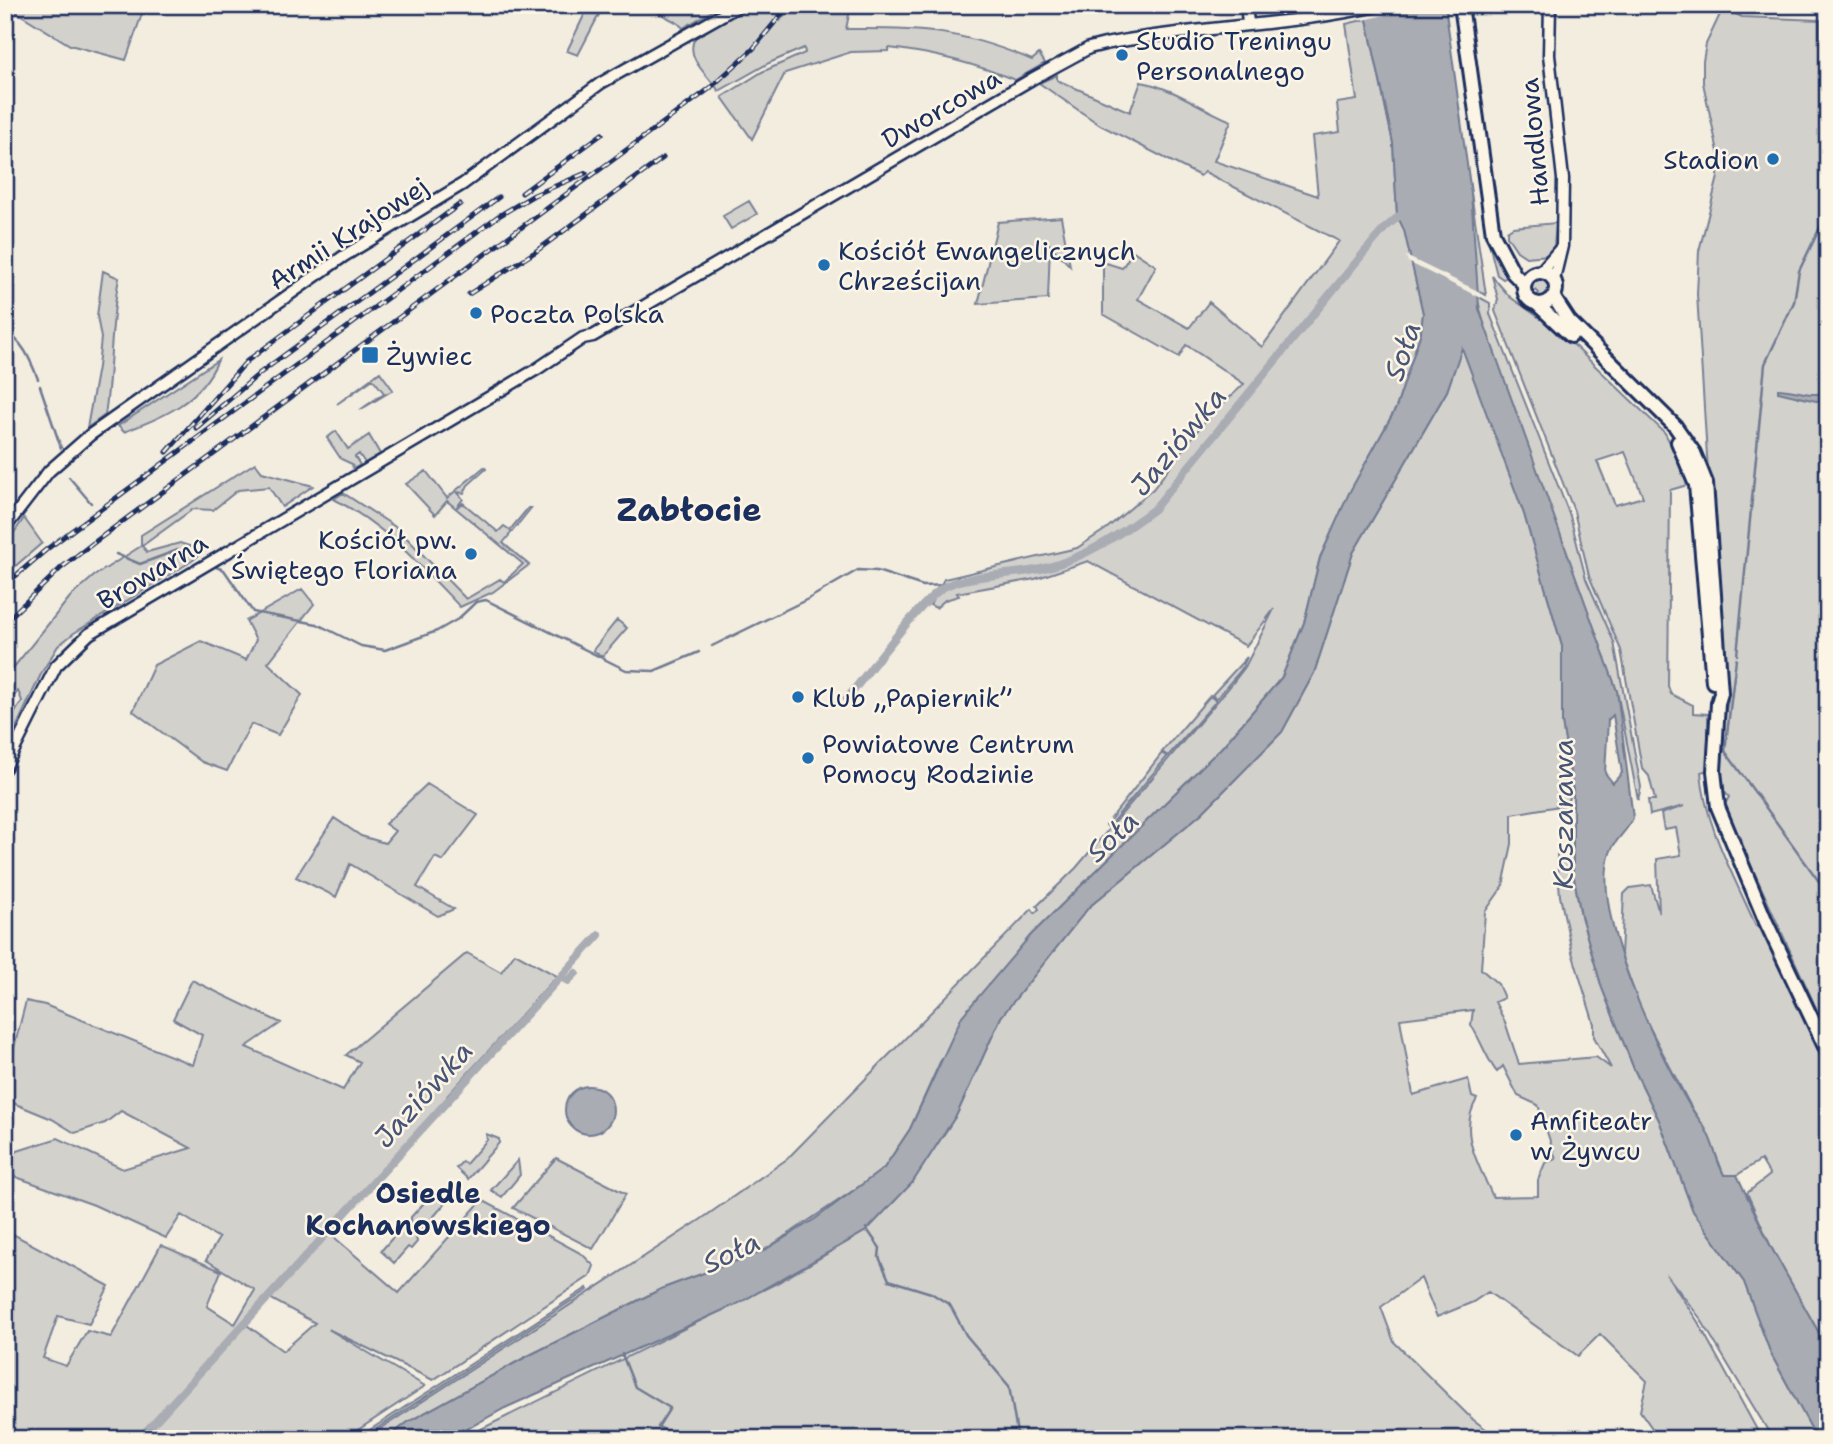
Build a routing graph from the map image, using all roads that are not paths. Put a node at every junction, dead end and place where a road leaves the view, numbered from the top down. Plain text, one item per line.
1 (740, 5) edge
2 (1246, 5) edge
3 (1381, 5) edge
4 (1461, 5) edge
5 (1550, 5) edge
6 (1556, 5) edge
7 (1248, 23) junction
8 (1549, 34) junction
9 (1562, 246) junction
10 (1504, 257) junction
11 (1537, 272) junction
12 (1555, 279) junction
13 (1524, 284) junction
14 (1554, 298) junction
15 (1538, 304) junction
16 (449, 421) joint
17 (1674, 430) junction
18 (5, 528) edge
19 (5, 768) edge
20 (1828, 1053) edge

1 - 18 street, Armii Krajowej
2 - 7 street
3 - 7 street, Dworcowa
4 - 10 main road
5 - 8 street
6 - 8 street
7 - 16 street, Dworcowa
8 - 9 street, Handlowa
9 - 11 street
9 - 12 street, Handlowa
10 - 11 main road
10 - 13 main road
11 - 12 main road
11 - 13 main road
12 - 14 main road
13 - 15 main road
14 - 15 main road
14 - 17 main road
15 - 17 main road
16 - 19 street, Browarna
17 - 20 main road

